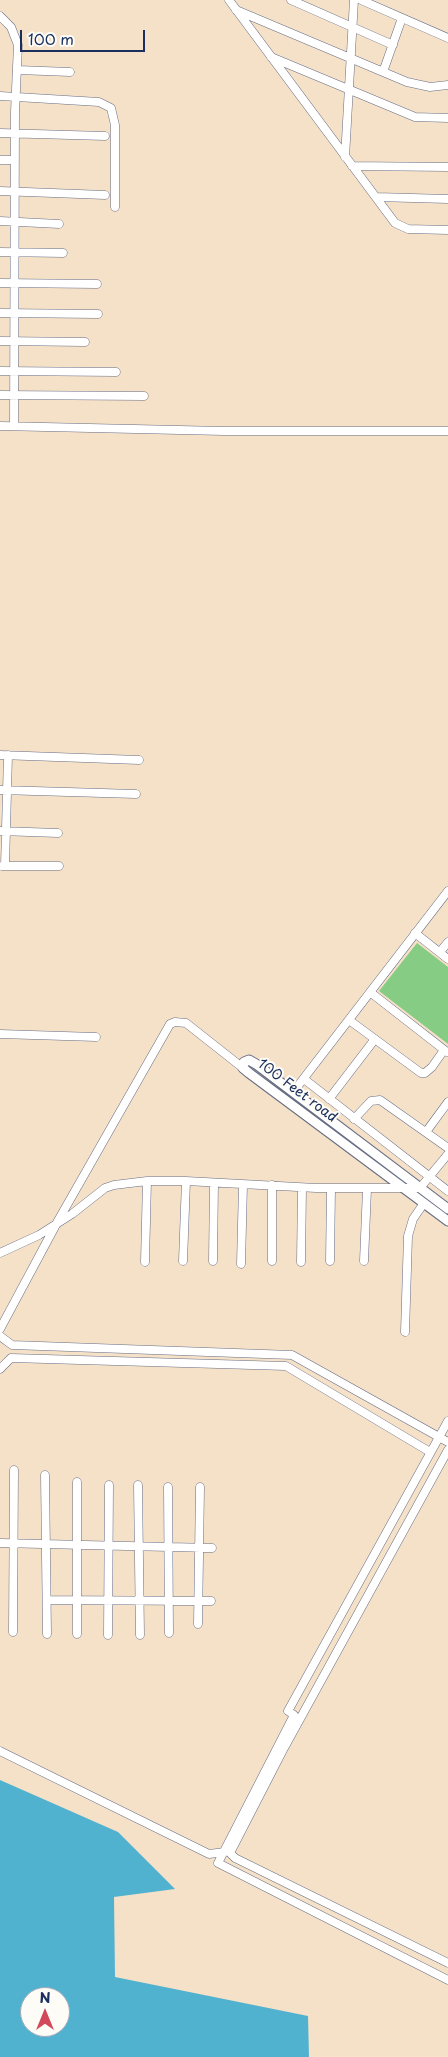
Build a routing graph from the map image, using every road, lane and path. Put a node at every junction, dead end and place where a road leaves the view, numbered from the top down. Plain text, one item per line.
1 (228, 0) edge
2 (290, 0) edge
3 (354, 0) edge
4 (361, 0) edge
5 (236, 10) junction
6 (0, 16) edge
7 (402, 18) junction
8 (351, 25) junction
9 (448, 38) edge
10 (393, 45) junction
11 (270, 56) junction
12 (349, 56) junction
13 (18, 70) junction
14 (70, 72) dead end
15 (383, 72) junction
16 (448, 85) edge
17 (348, 88) junction
18 (0, 96) edge
19 (16, 98) junction
20 (448, 118) edge
21 (0, 132) edge
22 (16, 133) junction
23 (105, 136) dead end
24 (345, 157) junction
25 (0, 160) edge
26 (15, 160) junction
27 (352, 166) junction
28 (448, 167) edge
29 (16, 190) junction
30 (0, 191) edge
31 (105, 195) dead end
32 (376, 198) junction
33 (448, 199) edge
34 (115, 207) dead end
35 (0, 221) edge
36 (16, 221) junction
37 (58, 224) dead end
38 (448, 230) edge
39 (0, 252) edge
40 (15, 252) junction
41 (63, 253) dead end
42 (0, 283) edge
43 (15, 283) junction
44 (97, 284) dead end
45 (0, 313) edge
46 (15, 313) junction
47 (98, 314) dead end
48 (0, 341) edge
49 (14, 341) junction
50 (85, 342) dead end
51 (0, 371) edge
52 (15, 372) junction
53 (116, 372) dead end
54 (0, 395) edge
55 (14, 395) junction
56 (144, 396) dead end
57 (0, 426) edge
58 (14, 426) junction
59 (448, 432) edge
60 (4, 755) edge
61 (139, 760) dead end
62 (3, 790) edge
63 (136, 794) dead end
64 (3, 831) edge
65 (58, 833) dead end
66 (2, 866) edge
67 (59, 866) dead end
68 (448, 891) edge
69 (415, 933) junction
70 (448, 942) edge
71 (440, 952) junction
72 (448, 959) edge
73 (370, 992) junction
74 (349, 1020) junction
75 (0, 1034) edge
76 (96, 1036) dead end
77 (375, 1039) junction
78 (446, 1051) edge
79 (243, 1068) junction
80 (304, 1079) junction
81 (294, 1091) junction
82 (329, 1099) junction
83 (448, 1102) edge
84 (354, 1119) junction
85 (426, 1132) junction
86 (448, 1148) edge
87 (448, 1154) edge
88 (430, 1177) junction
89 (147, 1181) junction
90 (186, 1181) junction
91 (214, 1183) junction
92 (243, 1185) junction
93 (272, 1185) junction
94 (302, 1188) junction
95 (331, 1188) junction
96 (405, 1188) junction
97 (420, 1188) junction
98 (367, 1189) junction
99 (448, 1191) edge
100 (424, 1203) junction
101 (448, 1209) edge
102 (448, 1221) edge
103 (56, 1224) junction
104 (0, 1253) edge
105 (183, 1261) dead end
106 (213, 1261) dead end
107 (272, 1261) dead end
108 (330, 1261) dead end
109 (364, 1261) dead end
110 (145, 1262) dead end
111 (301, 1262) dead end
112 (241, 1264) dead end
113 (0, 1329) edge
114 (405, 1332) dead end
115 (0, 1336) edge
116 (0, 1369) edge
117 (448, 1421) edge
118 (439, 1437) junction
119 (448, 1442) edge
120 (448, 1450) edge
121 (430, 1452) junction
122 (14, 1470) dead end
123 (45, 1475) dead end
124 (77, 1482) dead end
125 (109, 1484) dead end
126 (138, 1485) dead end
127 (168, 1487) dead end
128 (200, 1487) dead end
129 (0, 1543) edge
130 (14, 1544) junction
131 (47, 1545) junction
132 (78, 1545) junction
133 (110, 1546) junction
134 (140, 1547) junction
135 (169, 1547) junction
136 (199, 1548) junction
137 (212, 1548) dead end
138 (47, 1600) junction
139 (78, 1600) junction
140 (108, 1600) junction
141 (211, 1601) dead end
142 (140, 1602) junction
143 (169, 1602) junction
144 (198, 1602) junction
145 (198, 1624) dead end
146 (13, 1632) dead end
147 (169, 1633) dead end
148 (47, 1634) dead end
149 (77, 1634) dead end
150 (108, 1635) dead end
151 (140, 1635) dead end
152 (0, 1751) edge
153 (227, 1852) junction
154 (448, 1963) edge
155 (448, 1980) edge

1 - 5 street
2 - 8 street
3 - 8 street
4 - 7 street
5 - 11 street
5 - 12 street
6 - 13 street
7 - 9 street
7 - 10 street
8 - 10 street
8 - 12 street
10 - 15 street
11 - 17 street
11 - 24 street
12 - 15 street
12 - 17 street
13 - 14 street
13 - 19 street
15 - 16 street
17 - 20 street
17 - 24 street
18 - 19 street
19 - 22 street
19 - 34 street
21 - 22 street
22 - 23 street
22 - 26 street
24 - 27 street
25 - 26 street
26 - 29 street
27 - 28 street
27 - 32 street
29 - 30 street
29 - 31 street
29 - 36 street
32 - 33 street
32 - 38 street
35 - 36 street
36 - 37 street
36 - 40 street
39 - 40 street
40 - 41 street
40 - 43 street
42 - 43 street
43 - 44 street
43 - 46 street
45 - 46 street
46 - 47 street
46 - 49 street
48 - 49 street
49 - 50 street
49 - 52 street
51 - 52 street
52 - 53 street
52 - 55 street
54 - 55 street
55 - 56 street
55 - 58 street
57 - 58 street
58 - 59 street
60 - 61 street
60 - 62 street
62 - 63 street
62 - 64 street
64 - 65 street
64 - 66 street
66 - 67 street
68 - 69 street
69 - 71 street
69 - 73 street
70 - 71 street
71 - 72 street
73 - 74 street
73 - 78 street
74 - 77 street
74 - 80 street
75 - 76 street
77 - 78 street
77 - 82 street
79 - 81 street, 100 Feet road
79 - 96 street, 100 Feet road
79 - 103 street
80 - 81 street
80 - 82 street
81 - 97 street, 100 Feet road
82 - 84 street
83 - 85 street
84 - 85 street
84 - 88 street
85 - 86 street
87 - 88 street
88 - 97 street
88 - 99 street
89 - 90 street
89 - 103 street
89 - 110 street
90 - 91 street
90 - 105 street
91 - 92 street
91 - 106 street
92 - 93 street
92 - 112 street
93 - 94 street
93 - 107 street
94 - 95 street
94 - 111 street
95 - 98 street
95 - 108 street
96 - 97 street
96 - 98 street
96 - 100 street, 100 Feet road
97 - 101 street, 100 Feet road
98 - 109 street
100 - 102 street, 100 Feet road
100 - 114 street
103 - 104 street
103 - 113 street
115 - 118 street
116 - 121 street
117 - 118 street
118 - 119 street
118 - 121 street
120 - 153 street
121 - 153 street
122 - 130 street
123 - 131 street
124 - 132 street
125 - 133 street
126 - 134 street
127 - 135 street
128 - 136 street
129 - 130 street
130 - 131 street
130 - 146 street
131 - 132 street
131 - 138 street
132 - 133 street
132 - 139 street
133 - 134 street
133 - 140 street
134 - 135 street
134 - 142 street
135 - 136 street
135 - 143 street
136 - 137 street
136 - 144 street
138 - 139 street
138 - 148 street
139 - 140 street
139 - 149 street
140 - 142 street
140 - 150 street
141 - 144 street
142 - 143 street
142 - 151 street
143 - 144 street
143 - 147 street
144 - 145 street
152 - 153 street
153 - 154 street
153 - 155 street

